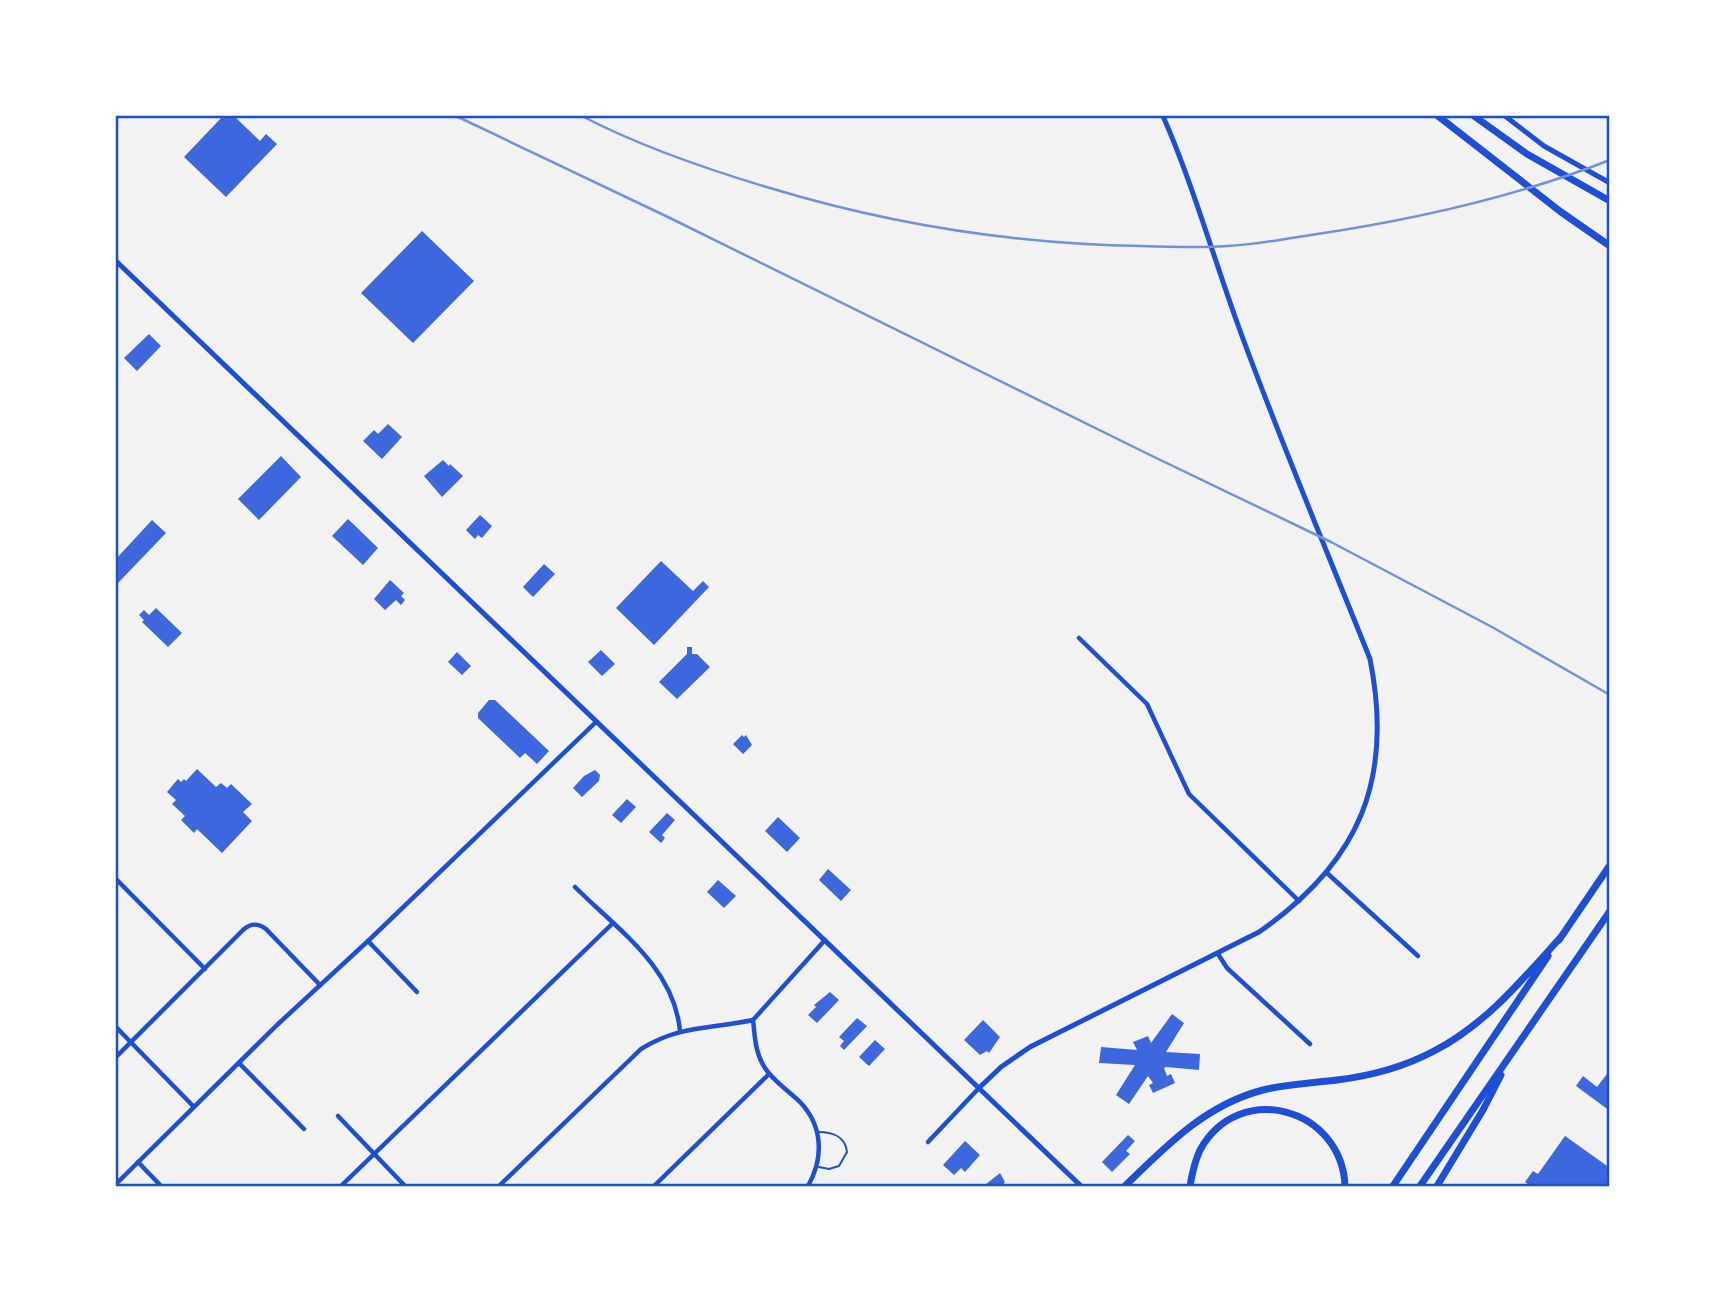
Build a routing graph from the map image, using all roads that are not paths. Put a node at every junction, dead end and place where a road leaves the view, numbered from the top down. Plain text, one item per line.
1 (1163, 116) edge
2 (1438, 116) edge
3 (1475, 116) edge
4 (1505, 116) edge
5 (1609, 183) edge
6 (1609, 201) edge
7 (1609, 246) edge
8 (116, 261) edge
9 (1079, 638) dead end
10 (596, 722) junction
11 (1609, 866) edge
12 (1327, 873) junction
13 (116, 879) edge
14 (575, 887) dead end
15 (1300, 902) junction
16 (1609, 911) edge
17 (612, 924) junction
18 (1560, 938) junction
19 (825, 940) junction
20 (368, 941) junction
21 (1218, 954) junction
22 (1418, 956) dead end
23 (205, 968) junction
24 (320, 985) junction
25 (417, 992) dead end
26 (753, 1020) junction
27 (116, 1027) edge
28 (680, 1031) junction
29 (131, 1042) junction
30 (1310, 1044) dead end
31 (1514, 1049) junction
32 (116, 1057) edge
33 (239, 1063) junction
34 (769, 1074) junction
35 (979, 1088) junction
36 (194, 1107) junction
37 (338, 1116) dead end
38 (304, 1129) dead end
39 (818, 1132) junction
40 (928, 1142) dead end
41 (374, 1154) junction
42 (138, 1162) junction
43 (818, 1167) junction
44 (116, 1184) edge
45 (161, 1186) edge
46 (341, 1186) edge
47 (405, 1186) edge
48 (499, 1186) edge
49 (654, 1186) edge
50 (808, 1186) edge
51 (1081, 1186) edge
52 (1125, 1186) edge
53 (1190, 1186) edge
54 (1346, 1186) edge
55 (1393, 1186) edge
56 (1420, 1186) edge
57 (1437, 1186) edge

1 - 12 street
2 - 7 highway
3 - 6 highway
4 - 5 street
8 - 10 street
9 - 15 street
10 - 19 street
10 - 20 street
11 - 18 highway
12 - 15 street
12 - 22 street
13 - 23 street
14 - 17 street
15 - 21 street
16 - 31 highway
17 - 28 street
17 - 41 street
18 - 52 highway
18 - 55 highway
19 - 26 street
19 - 35 street
20 - 24 street
20 - 25 street
21 - 30 street
21 - 35 street
23 - 24 street
23 - 29 street
24 - 33 street
26 - 28 street
26 - 34 street
27 - 29 street
28 - 48 street
29 - 32 street
29 - 36 street
31 - 56 highway
31 - 57 highway
33 - 36 street
33 - 38 street
34 - 39 street
34 - 49 street
35 - 40 street
35 - 51 street
36 - 42 street
37 - 41 street
39 - 43 street
39 - 43 lane
41 - 46 street
41 - 47 street
42 - 44 street
42 - 45 street
43 - 50 street
53 - 54 highway

